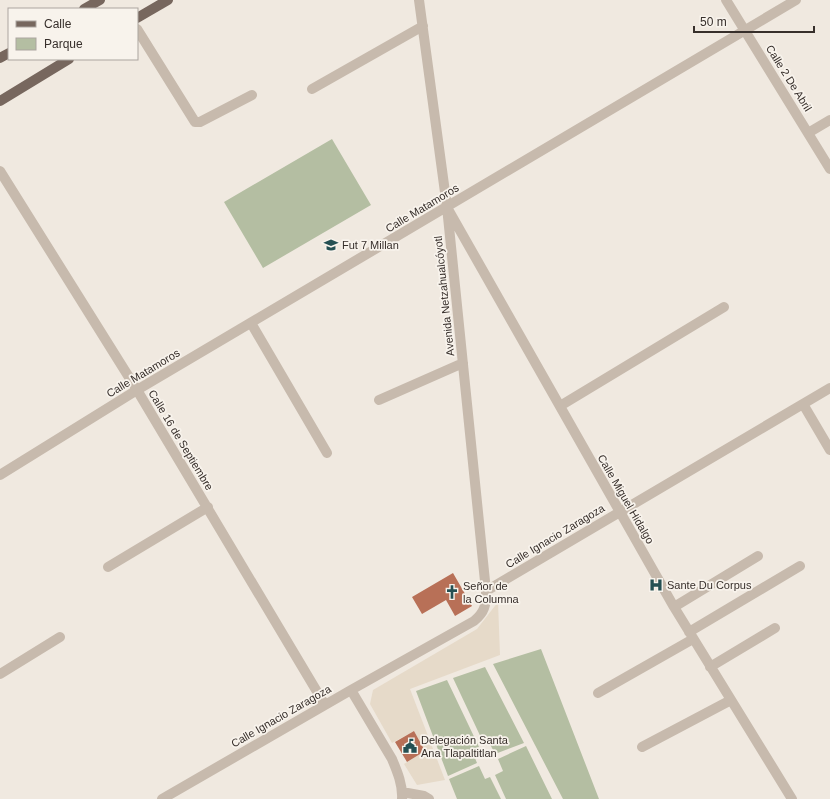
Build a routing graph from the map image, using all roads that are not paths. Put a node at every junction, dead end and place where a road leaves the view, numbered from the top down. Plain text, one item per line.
1 (100, 0) edge
2 (168, 0) edge
3 (418, 0) edge
4 (726, 0) edge
5 (796, 0) edge
6 (86, 8) edge
7 (138, 17) edge
8 (423, 26) junction
9 (745, 30) junction
10 (138, 31) edge
11 (67, 60) edge
12 (312, 89) dead end
13 (252, 94) dead end
14 (0, 100) edge
15 (830, 120) edge
16 (808, 133) junction
17 (830, 169) edge
18 (0, 171) edge
19 (447, 207) junction
20 (724, 307) dead end
21 (251, 323) junction
22 (463, 363) junction
23 (830, 388) edge
24 (137, 390) junction
25 (379, 400) dead end
26 (803, 404) junction
27 (560, 406) junction
28 (830, 450) edge
29 (327, 453) dead end
30 (0, 475) edge
31 (208, 507) junction
32 (620, 512) junction
33 (758, 556) dead end
34 (800, 566) dead end
35 (108, 567) dead end
36 (486, 591) junction
37 (674, 607) junction
38 (775, 628) dead end
39 (691, 635) junction
40 (60, 637) dead end
41 (710, 667) junction
42 (0, 674) edge
43 (351, 690) junction
44 (598, 693) dead end
45 (730, 700) junction
46 (325, 705) junction
47 (642, 747) dead end
48 (402, 796) edge
49 (162, 799) edge
50 (429, 799) edge
51 (792, 799) edge

1 - 6 main road
2 - 7 main road
3 - 8 street, Avenida Netzahualcóyotl
4 - 9 street, Calle 2 De Abril
5 - 9 street, Calle Matamoros
8 - 12 street
8 - 19 street, Avenida Netzahualcóyotl
9 - 16 street, Calle 2 De Abril
9 - 19 street, Calle Matamoros
10 - 13 street
11 - 14 main road
15 - 16 street
16 - 17 street, Calle 2 De Abril
18 - 24 street, Calle 16 de Septiembre
19 - 21 street, Calle Matamoros
19 - 22 street, Avenida Netzahualcóyotl
19 - 27 street, Calle Miguel Hidalgo
20 - 27 street
21 - 24 street, Calle Matamoros
21 - 29 street
22 - 25 street
22 - 36 street, Avenida Netzahualcóyotl
23 - 26 street, Calle Ignacio Zaragoza
24 - 30 street, Calle Matamoros
24 - 31 street, Calle 16 de Septiembre
26 - 28 street
26 - 32 street, Calle Ignacio Zaragoza
27 - 32 street, Calle Miguel Hidalgo
31 - 35 street
31 - 46 street, Calle 16 de Septiembre
32 - 36 street, Calle Ignacio Zaragoza
32 - 37 street, Calle Miguel Hidalgo
33 - 37 street
34 - 39 street
36 - 43 street, Calle Ignacio Zaragoza
37 - 39 street, Calle Miguel Hidalgo
38 - 41 street
39 - 41 street, Calle Miguel Hidalgo
39 - 44 street
40 - 42 street
41 - 45 street, Calle Miguel Hidalgo
43 - 46 street, Calle Ignacio Zaragoza
43 - 48 street
45 - 47 street
45 - 51 street, Calle Miguel Hidalgo
46 - 49 street, Calle Ignacio Zaragoza
48 - 50 street

